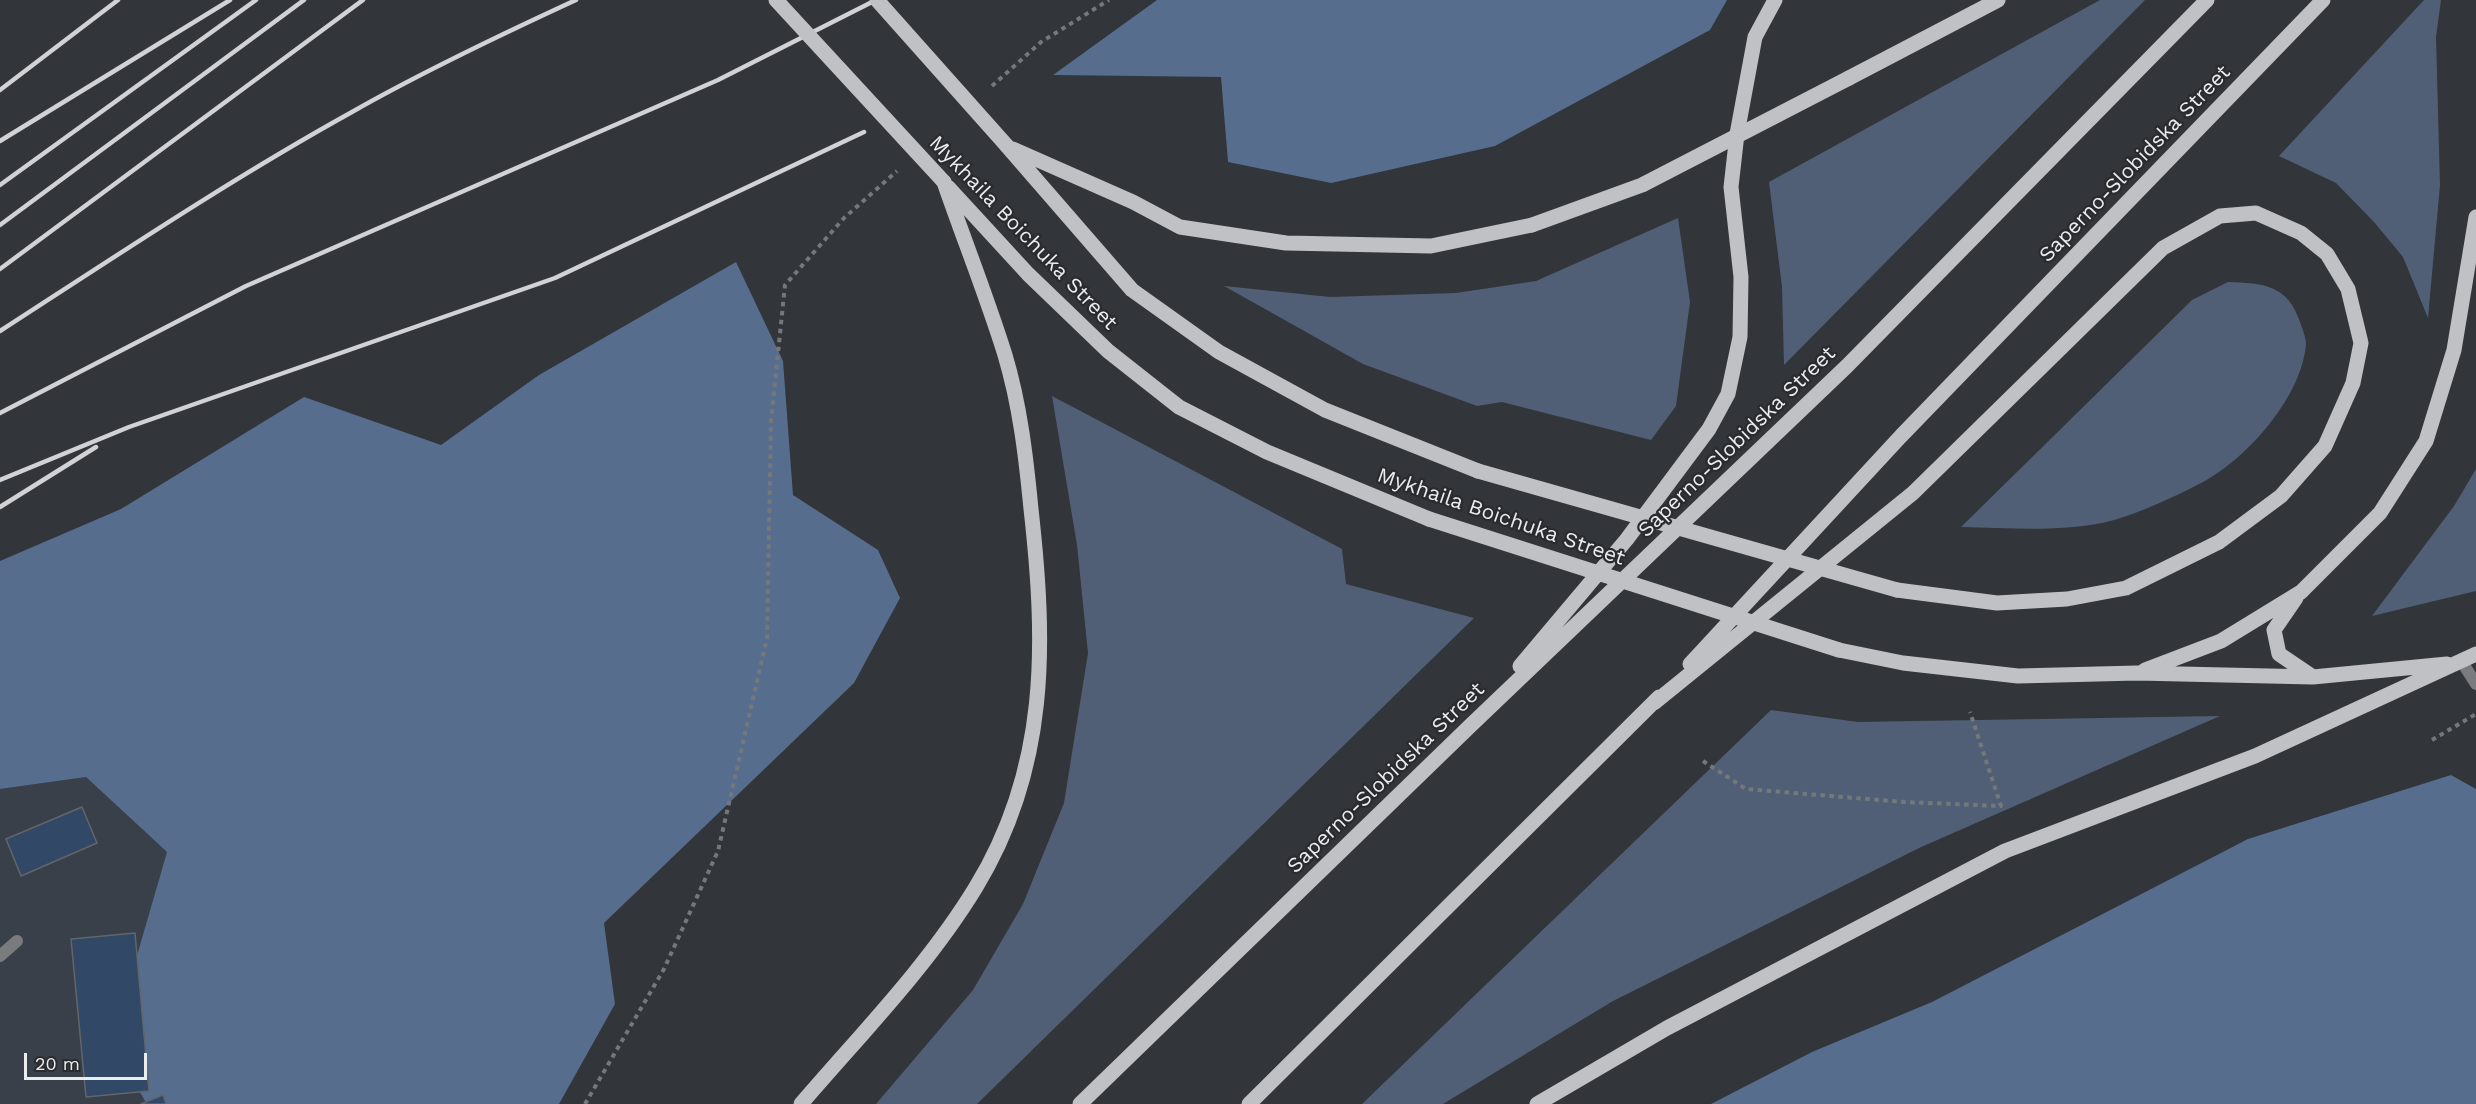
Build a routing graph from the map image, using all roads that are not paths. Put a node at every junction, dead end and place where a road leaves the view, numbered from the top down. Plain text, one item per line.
1 (776, 0) edge
2 (877, 0) edge
3 (1774, 0) edge
4 (1998, 0) edge
5 (2207, 0) edge
6 (2323, 0) edge
7 (1007, 146) junction
8 (944, 183) junction
9 (2476, 217) edge
10 (2301, 592) junction
11 (2476, 654) edge
12 (2462, 662) junction
13 (2137, 673) junction
14 (2313, 677) junction
15 (2476, 684) edge
16 (1654, 703) junction
17 (1470, 726) junction
18 (17, 941) dead end
19 (0, 956) edge
20 (801, 1104) edge
21 (1080, 1104) edge
22 (1250, 1104) edge
23 (1537, 1104) edge

1 - 8 main road, Mykhaila Boichuka Street, bridge
2 - 7 main road, Mykhaila Boichuka Street, bridge
3 - 17 main road
4 - 7 main road, bridge
5 - 17 main road, Saperno-Slobidska Street
6 - 16 main road, Saperno-Slobidska Street
7 - 16 main road, Mykhaila Boichuka Street, bridge
8 - 13 main road, Mykhaila Boichuka Street, bridge
8 - 20 main road
9 - 10 main road
10 - 13 main road
10 - 14 main road
11 - 12 main road
12 - 14 main road, Mykhaila Boichuka Street
12 - 15 lane
12 - 23 main road
13 - 14 main road, Mykhaila Boichuka Street
16 - 22 main road, Saperno-Slobidska Street
17 - 21 main road, Saperno-Slobidska Street
18 - 19 lane

